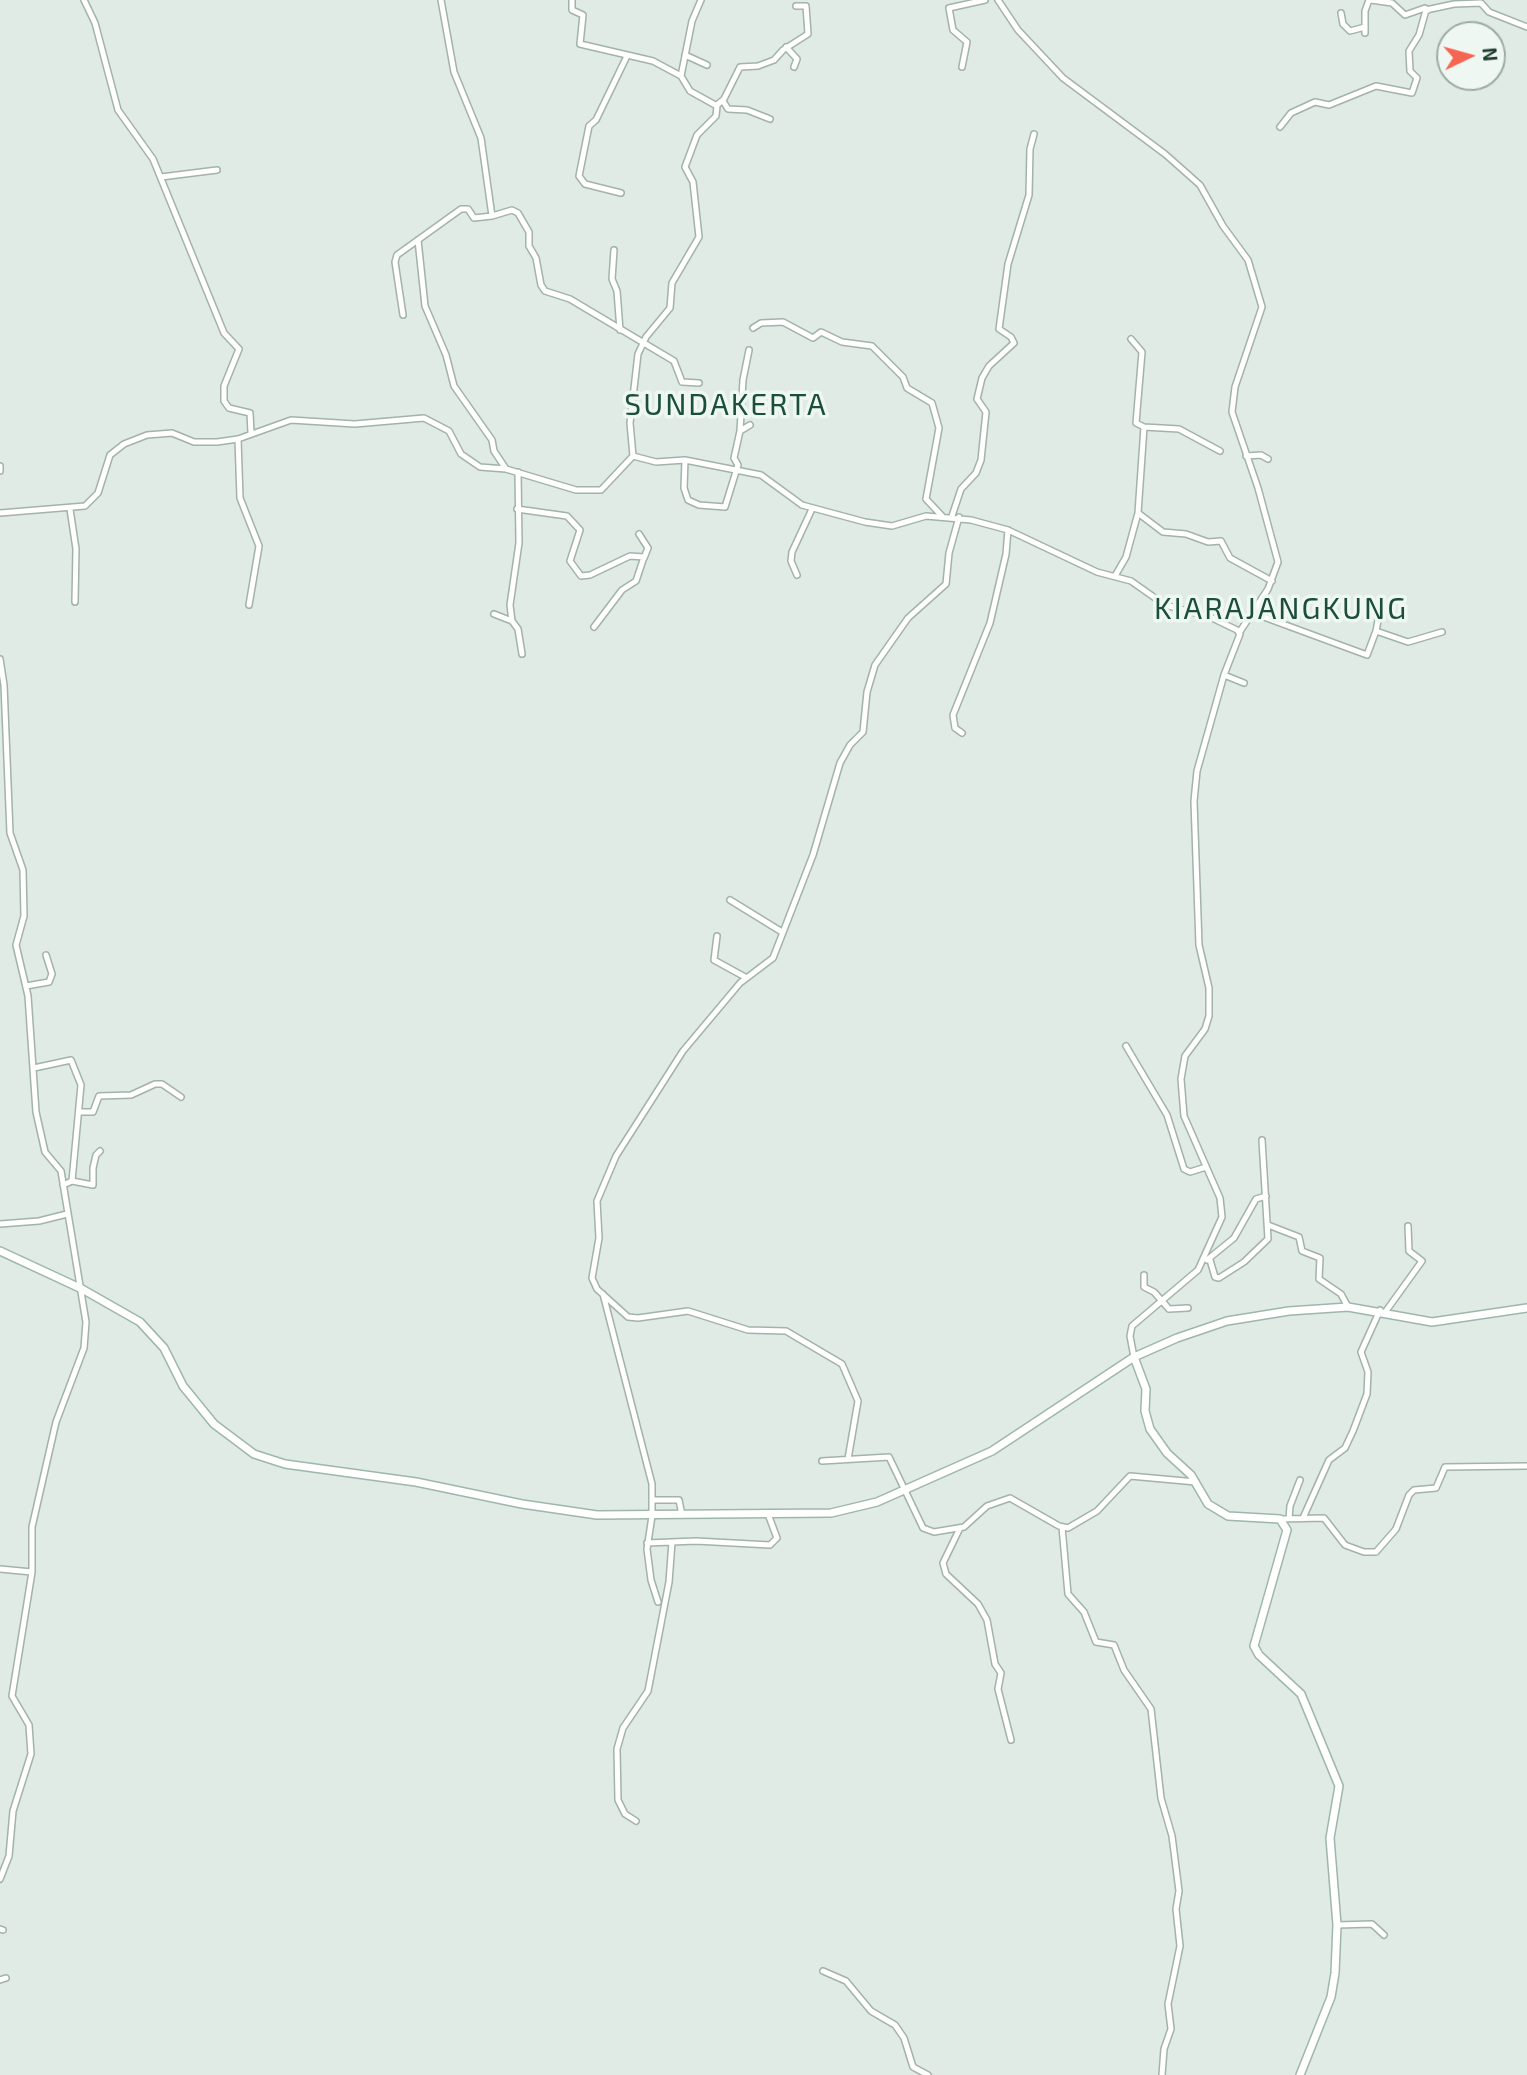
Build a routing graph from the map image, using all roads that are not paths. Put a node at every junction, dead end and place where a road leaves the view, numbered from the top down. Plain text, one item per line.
1 (84, 0) edge
2 (441, 0) edge
3 (572, 0) edge
4 (701, 0) edge
5 (985, 0) edge
6 (998, 0) edge
7 (1370, 0) edge
8 (796, 6) dead end
9 (1427, 10) junction
10 (1341, 13) dead end
11 (1527, 27) edge
12 (786, 47) junction
13 (685, 55) junction
14 (627, 56) junction
15 (707, 65) dead end
16 (794, 67) dead end
17 (962, 67) dead end
18 (681, 76) junction
19 (723, 101) junction
20 (717, 105) junction
21 (770, 120) dead end
22 (1280, 127) dead end
23 (1034, 134) dead end
24 (216, 170) dead end
25 (161, 177) junction
26 (621, 193) dead end
27 (492, 216) junction
28 (418, 240) junction
29 (614, 250) dead end
30 (403, 315) dead end
31 (753, 328) dead end
32 (620, 330) junction
33 (1131, 339) dead end
34 (642, 343) junction
35 (749, 350) dead end
36 (699, 383) dead end
37 (750, 425) dead end
38 (1144, 427) junction
39 (740, 431) junction
40 (251, 433) junction
41 (238, 439) junction
42 (1220, 451) dead end
43 (633, 456) junction
44 (1246, 456) junction
45 (1268, 459) dead end
46 (685, 460) junction
47 (506, 469) junction
48 (736, 470) junction
49 (518, 472) junction
50 (70, 509) junction
51 (517, 509) junction
52 (812, 509) junction
53 (0, 513) edge
54 (1138, 513) junction
55 (942, 516) junction
56 (956, 516) junction
57 (1008, 530) junction
58 (639, 534) dead end
59 (644, 558) junction
60 (797, 575) dead end
61 (1115, 576) junction
62 (1272, 582) junction
63 (1382, 600) dead end
64 (75, 602) dead end
65 (249, 605) dead end
66 (1253, 613) junction
67 (494, 614) dead end
68 (512, 621) junction
69 (594, 627) dead end
70 (1376, 631) junction
71 (1442, 632) dead end
72 (1240, 633) junction
73 (522, 654) dead end
74 (0, 659) edge
75 (1224, 675) junction
76 (1244, 683) dead end
77 (962, 733) dead end
78 (730, 900) dead end
79 (782, 932) junction
80 (717, 936) dead end
81 (46, 955) dead end
82 (746, 977) junction
83 (26, 986) junction
84 (1126, 1046) dead end
85 (34, 1068) junction
86 (181, 1097) dead end
87 (79, 1112) junction
88 (1262, 1140) dead end
89 (89, 1151) dead end
90 (1206, 1167) junction
91 (72, 1181) junction
92 (63, 1185) junction
93 (1266, 1196) junction
94 (67, 1214) junction
95 (0, 1224) edge
96 (1268, 1225) junction
97 (1408, 1226) dead end
98 (0, 1251) edge
99 (1207, 1260) junction
100 (1144, 1275) dead end
101 (82, 1289) junction
102 (603, 1294) junction
103 (1161, 1303) junction
104 (1348, 1307) junction
105 (1188, 1308) dead end
106 (1527, 1308) edge
107 (1383, 1311) junction
108 (1134, 1357) junction
109 (848, 1459) junction
110 (822, 1461) dead end
111 (1527, 1466) edge
112 (1300, 1480) dead end
113 (1196, 1482) junction
114 (904, 1491) junction
115 (652, 1500) junction
116 (768, 1514) junction
117 (682, 1515) junction
118 (652, 1516) junction
119 (1303, 1518) junction
120 (1280, 1519) junction
121 (1289, 1519) junction
122 (1062, 1527) junction
123 (960, 1528) junction
124 (672, 1542) junction
125 (647, 1543) junction
126 (0, 1569) edge
127 (32, 1572) junction
128 (658, 1602) dead end
129 (1011, 1741) dead end
130 (636, 1821) dead end
131 (0, 1841) edge
132 (10, 1842) junction
133 (0, 1879) edge
134 (1337, 1925) junction
135 (1384, 1935) dead end
136 (823, 1971) dead end
137 (928, 2075) edge
138 (1162, 2075) edge
139 (1300, 2075) edge

1 - 25 street
2 - 27 street
3 - 14 street
4 - 13 street
5 - 17 street
6 - 44 street
7 - 9 street
7 - 10 street
8 - 12 street
9 - 11 street
9 - 22 street
12 - 16 street
12 - 19 street
13 - 15 street
13 - 18 street
14 - 18 street
14 - 26 street
18 - 20 street
19 - 20 street
19 - 21 street
20 - 34 street
23 - 56 street
24 - 25 street
25 - 40 street
27 - 28 street
27 - 32 street
28 - 30 street
28 - 47 street
29 - 32 street
31 - 55 street
32 - 34 street
33 - 38 street
34 - 36 street
34 - 43 street
35 - 39 street
37 - 39 street
38 - 42 street
38 - 54 street
39 - 48 street
40 - 41 street
40 - 47 street
41 - 50 street
41 - 65 street
43 - 46 street
43 - 49 street
44 - 45 street
44 - 62 street
46 - 48 street
46 - 48 street
47 - 49 street
48 - 52 street
49 - 51 street
50 - 53 street
50 - 64 street
51 - 59 street
51 - 68 street
52 - 55 street
52 - 60 street
54 - 61 street
54 - 62 street
55 - 56 street
56 - 57 street
56 - 79 street
57 - 61 street
57 - 77 street
58 - 59 street
59 - 69 street
61 - 72 street
62 - 66 street
63 - 70 street
66 - 70 street
66 - 72 street
67 - 68 street
68 - 73 street
70 - 71 street
72 - 75 street
74 - 83 street
75 - 76 street
75 - 90 street
78 - 79 street
79 - 82 street
80 - 82 street
81 - 83 street
82 - 102 street
83 - 85 street
84 - 90 street
85 - 87 street
85 - 92 street
86 - 87 street
87 - 91 street
88 - 93 street
89 - 91 street
90 - 99 street
91 - 92 street
92 - 94 street
93 - 96 street
93 - 99 street
94 - 95 street
94 - 101 street
96 - 99 street
96 - 104 street
97 - 107 street
98 - 101 main road
99 - 103 street
100 - 103 street
101 - 118 main road
101 - 127 street
102 - 109 street
102 - 115 street
103 - 105 street
103 - 108 street
104 - 107 main road
104 - 108 main road
106 - 107 main road
107 - 119 street
108 - 113 main road
108 - 114 main road
109 - 110 street
109 - 114 street
111 - 119 street
112 - 121 street
113 - 120 main road
113 - 122 street
114 - 116 main road
114 - 123 street
115 - 117 street
115 - 118 street
116 - 117 main road
116 - 124 street
117 - 118 main road
118 - 125 street
119 - 121 street
120 - 121 street
120 - 134 main road
122 - 123 street
122 - 138 street
123 - 129 street
124 - 125 street
124 - 130 street
125 - 128 street
126 - 127 street
127 - 132 street
131 - 132 street
132 - 133 street
134 - 135 street
134 - 139 main road
136 - 137 street

